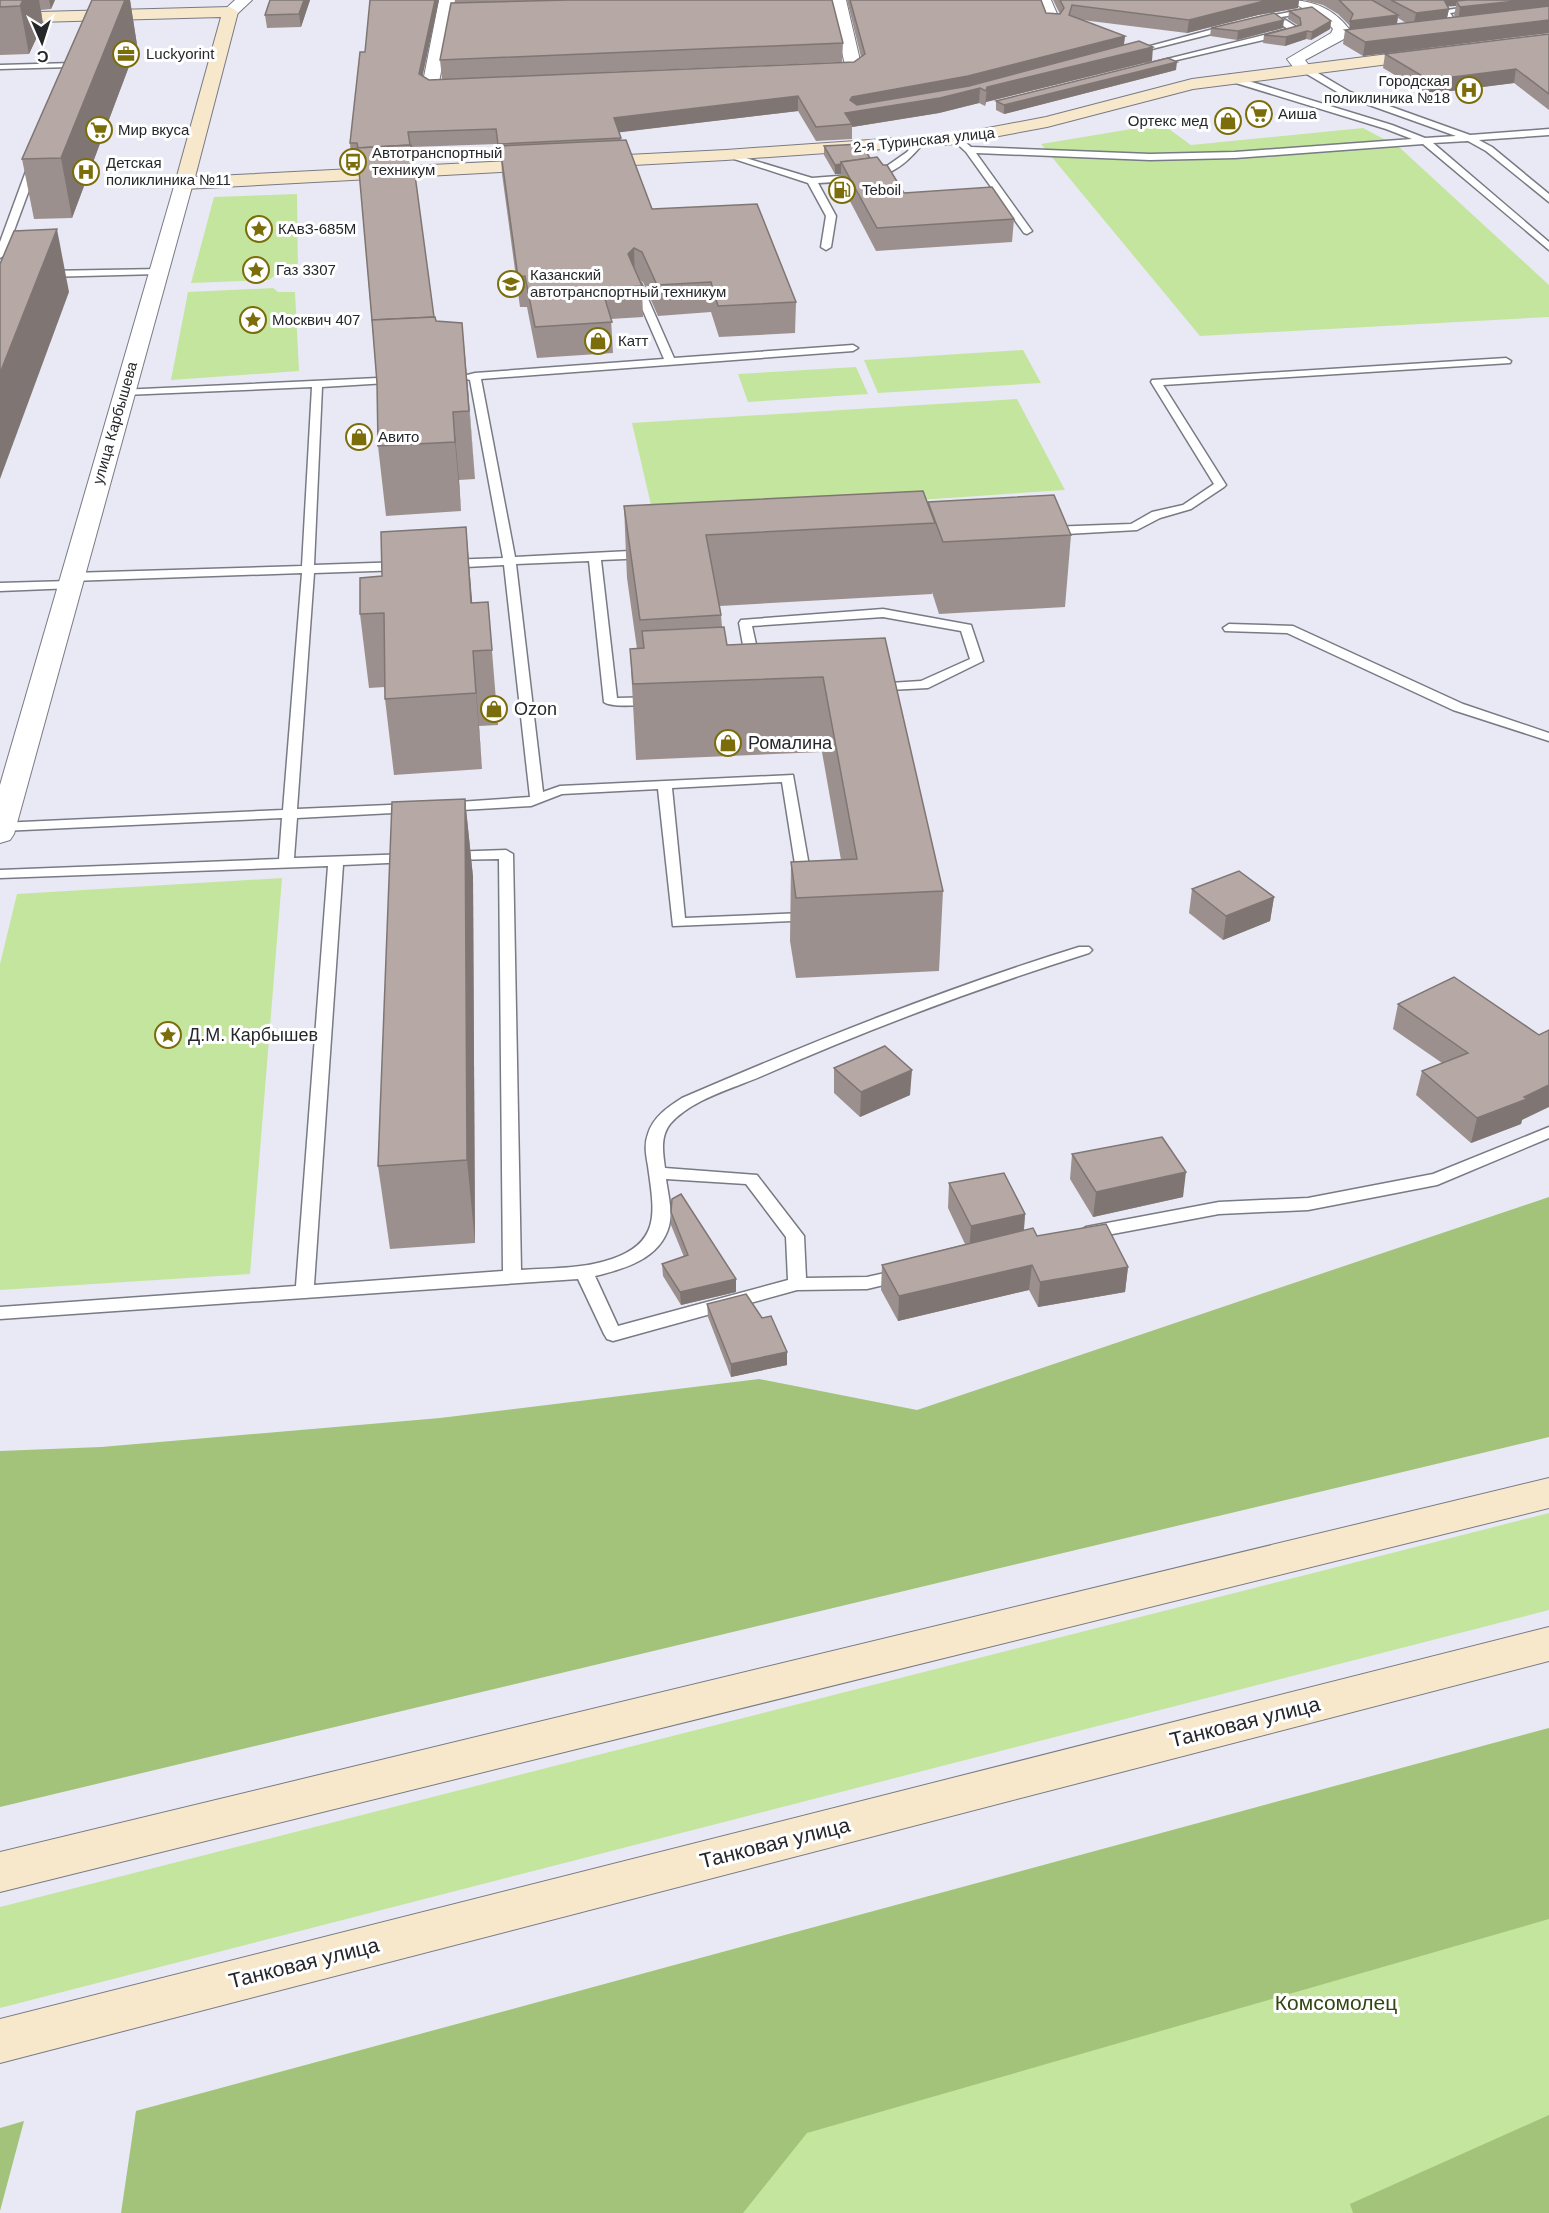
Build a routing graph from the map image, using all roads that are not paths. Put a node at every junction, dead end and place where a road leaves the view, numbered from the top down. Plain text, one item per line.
1 (13, 0) edge
2 (244, 0) edge
3 (1043, 0) edge
4 (1296, 0) edge
5 (835, 4) edge
6 (1488, 6) edge
7 (450, 9) edge
8 (1314, 10) junction
9 (230, 12) junction
10 (1274, 16) junction
11 (0, 17) edge
12 (1248, 22) edge
13 (1053, 24) edge
14 (1236, 25) edge
15 (1465, 25) edge
16 (1455, 26) junction
17 (1444, 27) edge
18 (1348, 38) edge
19 (1328, 41) junction
20 (1449, 51) edge
21 (1125, 54) edge
22 (74, 56) edge
23 (70, 65) junction
24 (1143, 66) edge
25 (0, 67) edge
26 (1303, 68) junction
27 (795, 72) edge
28 (66, 75) edge
29 (1229, 78) junction
30 (489, 85) edge
31 (1549, 132) edge
32 (1470, 138) junction
33 (1426, 142) junction
34 (919, 143) junction
35 (963, 145) junction
36 (726, 155) junction
37 (36, 157) edge
38 (812, 181) junction
39 (184, 183) junction
40 (1549, 199) edge
41 (1027, 231) dead end
42 (826, 247) dead end
43 (1549, 247) edge
44 (0, 255) edge
45 (158, 271) junction
46 (30, 275) edge
47 (636, 283) edge
48 (853, 348) dead end
49 (670, 360) junction
50 (1506, 361) dead end
51 (475, 376) junction
52 (453, 377) edge
53 (408, 380) edge
54 (317, 385) junction
55 (124, 392) junction
56 (1041, 532) edge
57 (657, 554) edge
58 (595, 558) junction
59 (510, 562) junction
60 (439, 564) edge
61 (415, 565) edge
62 (308, 569) junction
63 (70, 581) junction
64 (0, 587) edge
65 (1229, 628) dead end
66 (757, 684) edge
67 (865, 689) edge
68 (667, 699) edge
69 (1549, 737) edge
70 (665, 784) junction
71 (537, 799) junction
72 (292, 814) junction
73 (1, 831) edge
74 (336, 861) junction
75 (286, 863) junction
76 (0, 874) edge
77 (1084, 950) dead end
78 (1549, 1132) edge
79 (657, 1173) junction
80 (1063, 1238) edge
81 (925, 1270) edge
82 (584, 1272) junction
83 (512, 1277) junction
84 (797, 1284) junction
85 (305, 1292) junction
86 (0, 1312) edge
87 (1549, 1493) edge
88 (1549, 1644) edge
89 (0, 1872) edge
90 (0, 2041) edge

1 - 11 street
2 - 9 street
3 - 13 street
4 - 8 street
5 - 27 street
6 - 16 lane
7 - 30 street
8 - 10 lane
8 - 19 street
9 - 11 street
9 - 39 street, улица Карбышева
10 - 12 lane
10 - 24 lane
14 - 21 lane
15 - 16 lane
16 - 17 lane
18 - 19 lane
19 - 26 street
20 - 26 street, 2-я Туринская улица
22 - 23 lane
23 - 25 lane
23 - 28 lane
26 - 29 street, 2-я Туринская улица
26 - 32 lane
29 - 33 lane
29 - 35 street, 2-я Туринская улица
31 - 32 lane
32 - 33 lane
32 - 40 lane
33 - 35 lane
33 - 43 lane
34 - 35 street, 2-я Туринская улица
34 - 36 street, 2-я Туринская улица
34 - 38 lane
35 - 41 lane
36 - 38 lane
36 - 39 street, 2-я Туринская улица
37 - 44 lane
38 - 42 lane
39 - 45 street, улица Карбышева
45 - 46 lane
45 - 55 street, улица Карбышева
47 - 49 lane
48 - 49 lane
49 - 51 lane
50 - 56 lane
51 - 52 lane
51 - 59 lane
53 - 54 lane
54 - 55 lane
54 - 62 lane
55 - 63 street, улица Карбышева
57 - 58 lane
58 - 59 lane
58 - 68 lane
59 - 60 lane
59 - 71 lane
61 - 62 lane
62 - 63 lane
62 - 72 lane
63 - 64 lane
63 - 73 street, улица Карбышева
65 - 69 lane
66 - 67 lane
70 - 70 lane
70 - 71 lane
71 - 72 lane
72 - 73 lane
72 - 75 lane
74 - 75 lane
74 - 83 lane
74 - 85 lane
75 - 76 lane
77 - 79 lane
78 - 80 lane
79 - 82 lane
79 - 84 lane
81 - 84 lane
82 - 83 lane
82 - 84 lane
83 - 85 lane
85 - 86 lane
87 - 89 street
88 - 90 street, Танковая улица

